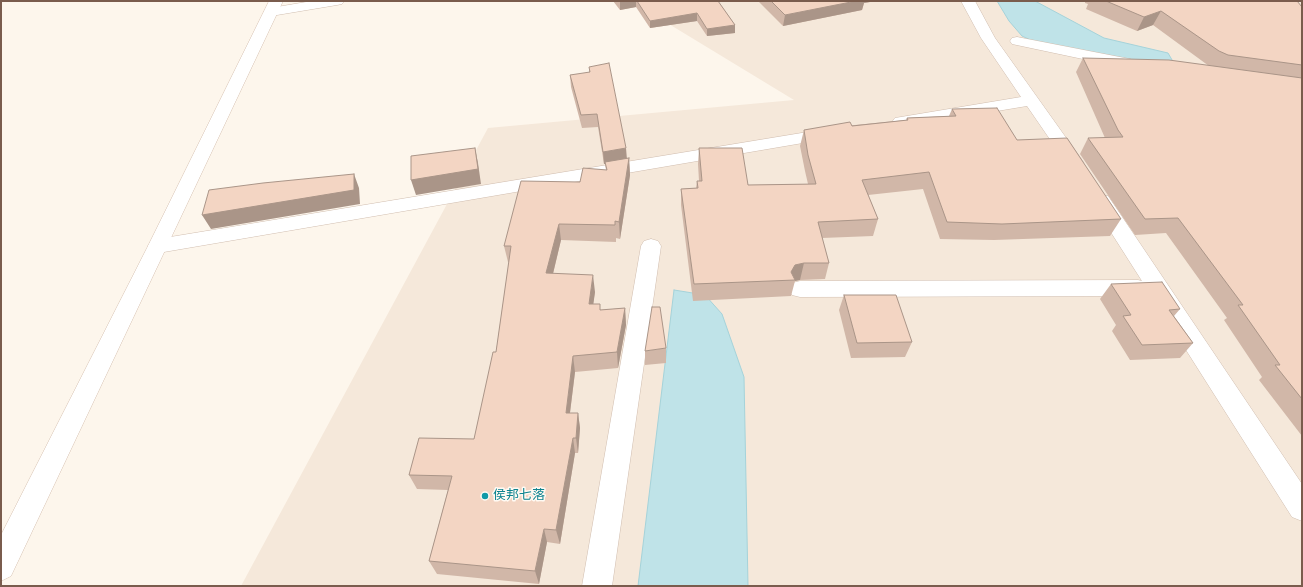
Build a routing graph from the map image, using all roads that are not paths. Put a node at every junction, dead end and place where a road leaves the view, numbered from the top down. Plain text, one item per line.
1 (337, 1) edge
2 (968, 1) edge
3 (273, 7) edge
4 (1017, 42) dead end
5 (1143, 66) edge
6 (1032, 100) junction
7 (882, 125) edge
8 (851, 130) edge
9 (158, 246) junction
10 (652, 246) dead end
11 (1157, 288) junction
12 (800, 289) dead end
13 (1302, 508) edge
14 (1, 566) edge
15 (597, 586) edge

1 - 3 street
2 - 6 street
3 - 9 street
4 - 5 street
6 - 7 street
6 - 11 street
8 - 9 street
9 - 14 street
10 - 15 street
11 - 12 street
11 - 13 street

